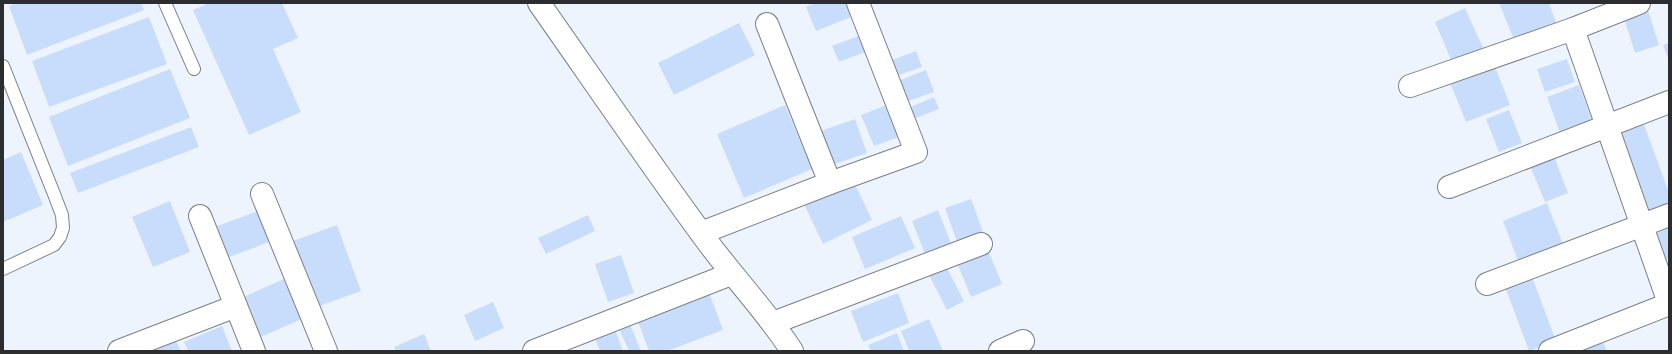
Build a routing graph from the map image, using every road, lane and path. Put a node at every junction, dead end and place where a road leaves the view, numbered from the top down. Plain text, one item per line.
1 (165, 3) edge
2 (539, 3) edge
3 (858, 3) edge
4 (1639, 3) edge
5 (767, 24) dead end
6 (1573, 29) junction
7 (3, 66) edge
8 (194, 69) dead end
9 (1410, 86) dead end
10 (1669, 102) edge
11 (1607, 126) junction
12 (830, 183) junction
13 (1449, 187) dead end
14 (262, 194) dead end
15 (1669, 215) edge
16 (200, 216) dead end
17 (1642, 226) junction
18 (701, 234) junction
19 (981, 244) dead end
20 (3, 269) edge
21 (731, 274) junction
22 (1487, 284) dead end
23 (1669, 304) edge
24 (236, 306) junction
25 (773, 323) junction
26 (1023, 341) dead end
27 (119, 351) edge
28 (254, 351) edge
29 (326, 351) edge
30 (534, 351) edge
31 (792, 351) edge
32 (1000, 351) edge
33 (1550, 351) edge

1 - 8 lane
2 - 18 street
3 - 12 street
4 - 6 street
5 - 12 street
6 - 9 street
6 - 11 street
7 - 20 lane
10 - 11 street
11 - 13 street
11 - 17 street
12 - 18 street
14 - 29 street
15 - 17 street
16 - 24 street
17 - 22 street
17 - 23 street
18 - 21 street
19 - 25 street
21 - 25 street
21 - 30 street
23 - 33 street
24 - 27 street
24 - 28 street
25 - 31 street
26 - 32 street

